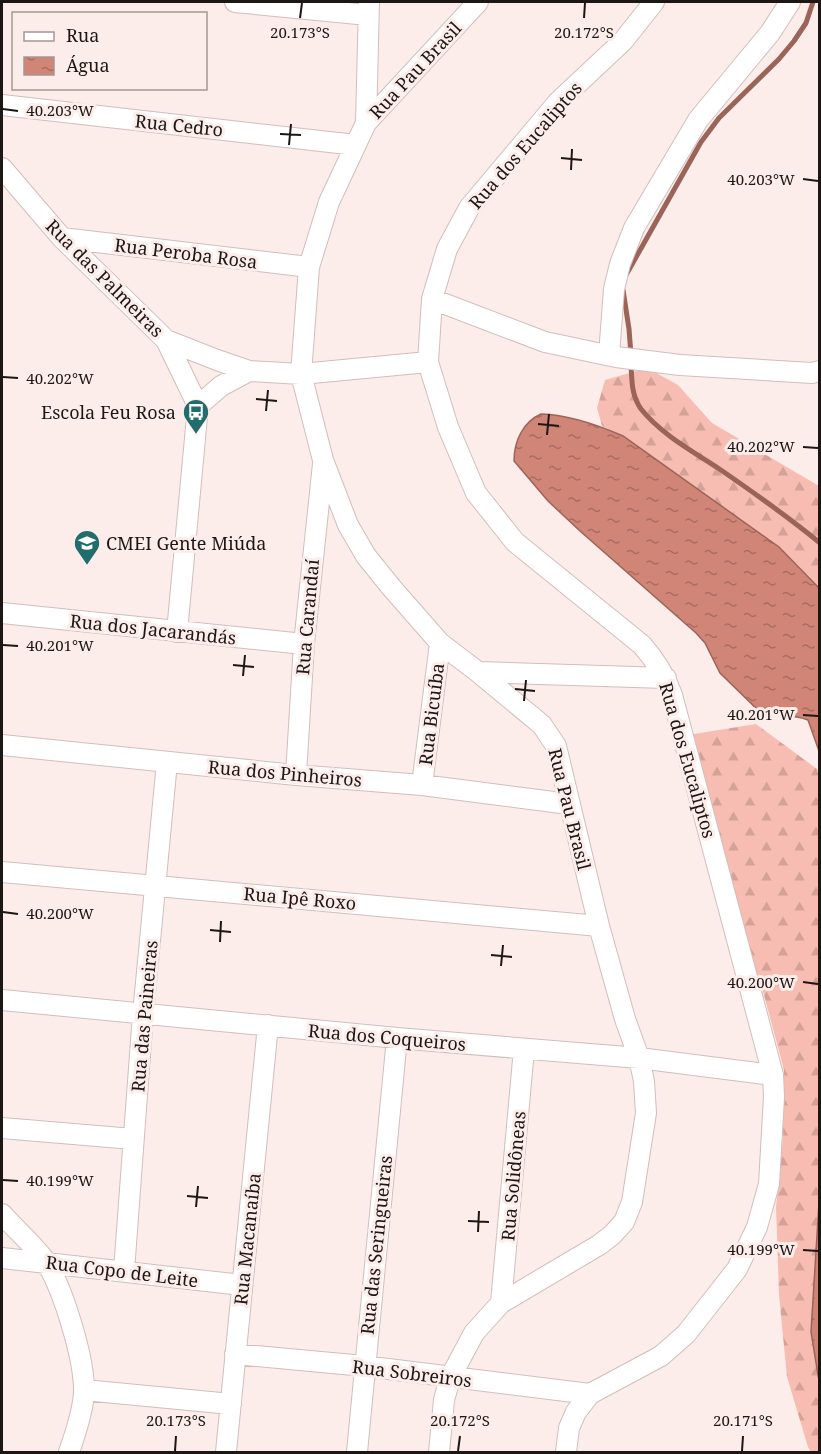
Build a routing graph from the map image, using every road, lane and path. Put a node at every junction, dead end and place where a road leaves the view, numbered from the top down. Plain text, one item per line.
1 (235, 2) edge
2 (478, 2) edge
3 (654, 2) edge
4 (790, 2) edge
5 (369, 8) edge
6 (2, 105) edge
7 (366, 123) junction
8 (356, 145) junction
9 (2, 168) edge
10 (62, 238) junction
11 (309, 267) junction
12 (432, 299) junction
13 (166, 340) junction
14 (612, 356) junction
15 (819, 360) edge
16 (428, 362) junction
17 (249, 371) junction
18 (819, 371) edge
19 (798, 372) junction
20 (301, 374) junction
21 (198, 406) junction
22 (323, 460) junction
23 (2, 613) edge
24 (177, 632) junction
25 (440, 643) junction
26 (304, 645) junction
27 (478, 672) junction
28 (666, 678) junction
29 (2, 745) edge
30 (167, 762) junction
31 (296, 775) junction
32 (422, 785) junction
33 (569, 804) junction
34 (2, 872) edge
35 (156, 885) junction
36 (599, 926) junction
37 (2, 1000) edge
38 (143, 1014) junction
39 (268, 1025) junction
40 (397, 1038) junction
41 (524, 1049) junction
42 (639, 1058) junction
43 (773, 1075) junction
44 (2, 1128) edge
45 (133, 1139) junction
46 (2, 1214) edge
47 (2, 1258) edge
48 (46, 1262) junction
49 (124, 1271) junction
50 (242, 1285) junction
51 (501, 1302) junction
52 (235, 1354) junction
53 (364, 1366) junction
54 (450, 1378) junction
55 (84, 1390) junction
56 (590, 1394) junction
57 (231, 1404) junction
58 (69, 1452) edge
59 (226, 1452) edge
60 (357, 1452) edge
61 (439, 1452) edge
62 (566, 1452) edge

1 - 5 street
2 - 7 street, Rua Pau Brasil
3 - 12 street, Rua dos Eucaliptos
4 - 14 street
5 - 7 street
6 - 8 street, Rua Cedro
7 - 8 street, Rua Pau Brasil
8 - 11 street, Rua Pau Brasil
9 - 10 street, Rua das Palmeiras
10 - 11 street, Rua Peroba Rosa
10 - 13 street, Rua das Palmeiras
11 - 20 street, Rua Pau Brasil
12 - 14 street
12 - 16 street, Rua dos Eucaliptos
13 - 17 street
13 - 21 street, Rua das Palmeiras
14 - 19 street
15 - 19 street
16 - 20 street
16 - 28 street, Rua dos Eucaliptos
17 - 20 street
17 - 21 street
18 - 19 street
20 - 22 street, Rua Pau Brasil
21 - 24 street
22 - 25 street, Rua Pau Brasil
22 - 26 street, Rua Carandaí
23 - 24 street, Rua dos Jacarandás
24 - 26 street, Rua dos Jacarandás
25 - 27 street, Rua Pau Brasil
25 - 32 street, Rua Bicuíba
26 - 31 street, Rua Carandaí
27 - 28 street
27 - 33 street, Rua Pau Brasil
28 - 43 street, Rua dos Eucaliptos
29 - 30 street, Rua dos Pinheiros
30 - 31 street, Rua dos Pinheiros
30 - 35 street, Rua das Paineiras
31 - 32 street, Rua dos Pinheiros
32 - 33 street, Rua dos Pinheiros
33 - 36 street, Rua Pau Brasil
34 - 35 street, Rua Ipê Roxo
35 - 36 street, Rua Ipê Roxo
35 - 38 street, Rua das Paineiras
36 - 42 street, Rua Pau Brasil
37 - 38 street, Rua dos Coqueiros
38 - 39 street, Rua dos Coqueiros
38 - 45 street, Rua das Paineiras
39 - 40 street, Rua dos Coqueiros
39 - 50 street, Rua Macanaíba
40 - 41 street, Rua dos Coqueiros
40 - 53 street, Rua das Seringueiras
41 - 42 street, Rua dos Coqueiros
41 - 51 street, Rua Solidôneas
42 - 43 street, Rua dos Coqueiros
42 - 51 street, Rua Pau Brasil
43 - 56 street, Rua dos Eucaliptos
44 - 45 street
45 - 49 street, Rua das Paineiras
46 - 48 street
47 - 48 street, Rua Copo de Leite
48 - 49 street, Rua Copo de Leite
48 - 55 street
49 - 50 street, Rua Copo de Leite
50 - 52 street, Rua Macanaíba
51 - 54 street, Rua Pau Brasil
52 - 53 street, Rua Sobreiros
52 - 57 street, Rua Macanaíba
53 - 54 street, Rua Sobreiros
53 - 60 street, Rua das Seringueiras
54 - 56 street, Rua Sobreiros
54 - 61 street, Rua Pau Brasil
55 - 57 street
55 - 58 street
56 - 62 street, Rua dos Eucaliptos
57 - 59 street, Rua Macanaíba

